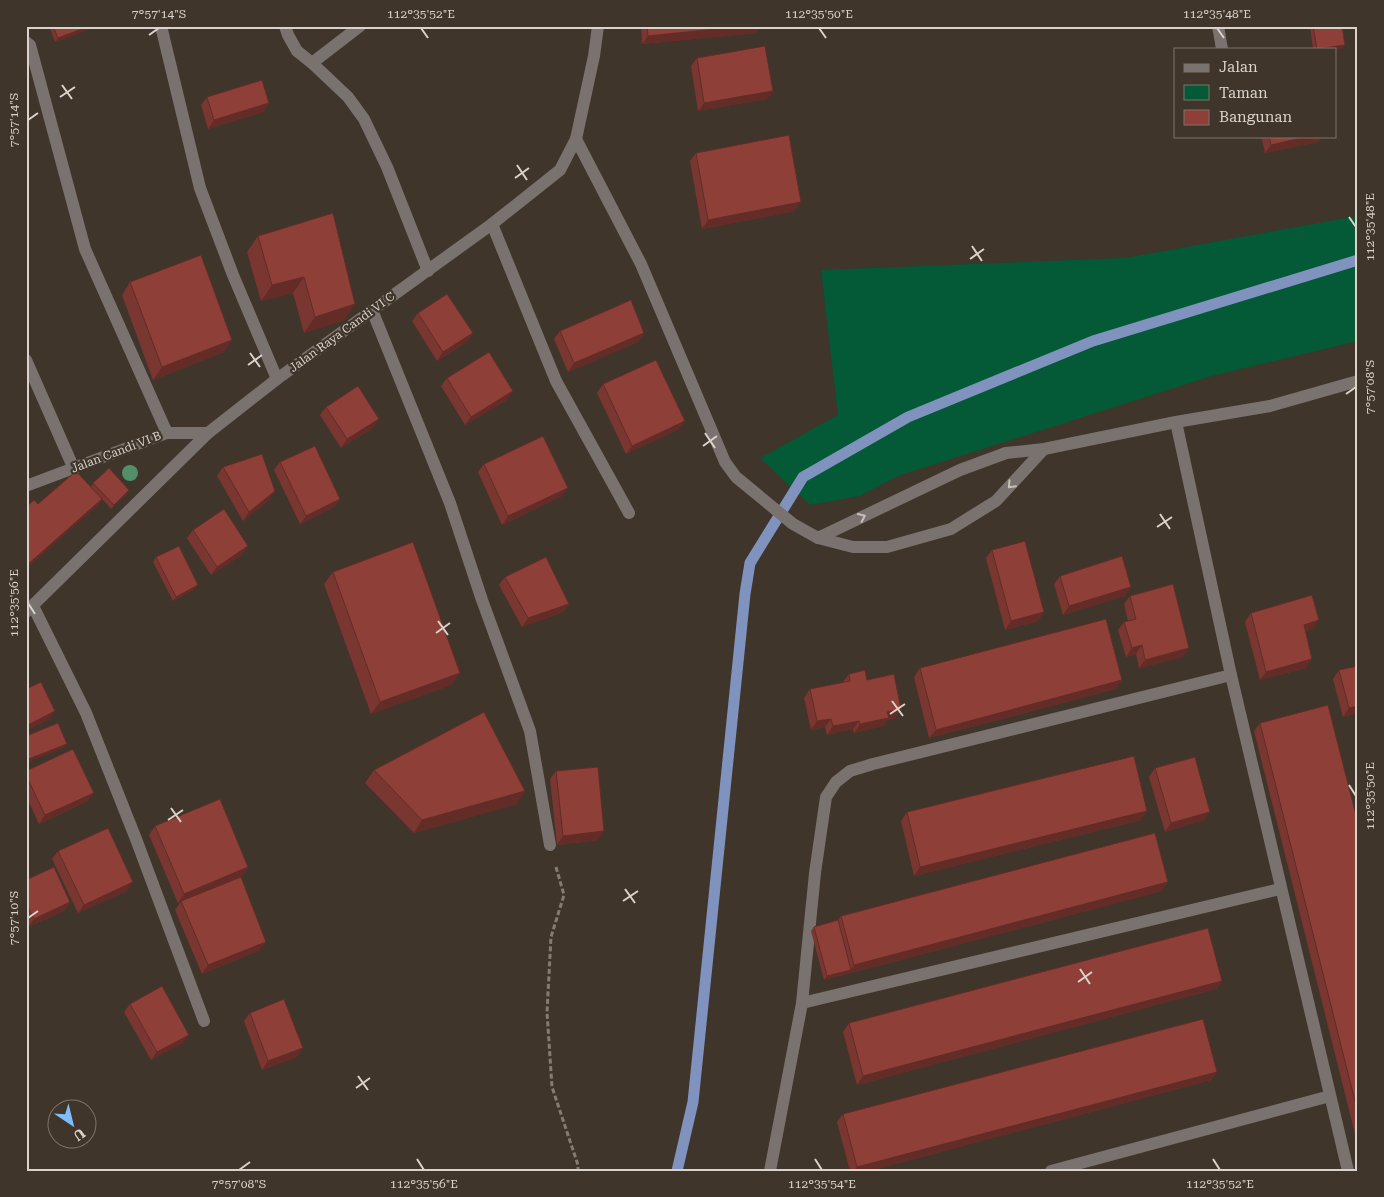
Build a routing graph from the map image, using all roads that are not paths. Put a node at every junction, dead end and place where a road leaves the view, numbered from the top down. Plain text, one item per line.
1 (161, 26) edge
2 (285, 26) edge
3 (360, 26) edge
4 (598, 26) edge
5 (1218, 26) edge
6 (26, 42) edge
7 (1222, 48) edge
8 (312, 63) junction
9 (576, 139) junction
10 (492, 224) junction
11 (428, 270) junction
12 (372, 310) junction
13 (26, 360) edge
14 (276, 379) junction
15 (1358, 381) edge
16 (1176, 422) junction
17 (167, 433) junction
18 (208, 433) junction
19 (1044, 449) junction
20 (74, 469) junction
21 (26, 486) edge
22 (629, 513) dead end
23 (818, 538) junction
24 (30, 609) edge
25 (1230, 675) junction
26 (550, 845) road end
27 (1280, 889) junction
28 (802, 1004) junction
29 (204, 1021) dead end
30 (1330, 1096) junction
31 (770, 1171) edge
32 (1051, 1171) edge
33 (1348, 1171) edge

1 - 14 street
2 - 8 street
3 - 8 street
4 - 9 street, Jalan Raya Candi VI C
5 - 7 street
6 - 17 street
8 - 11 street
9 - 10 street, Jalan Raya Candi VI C
9 - 23 street
10 - 11 street, Jalan Raya Candi VI C
10 - 22 street
11 - 12 street, Jalan Raya Candi VI C
12 - 14 street, Jalan Raya Candi VI C
12 - 26 street
13 - 20 street
14 - 18 street, Jalan Raya Candi VI C
15 - 16 street
16 - 19 street
16 - 25 street
17 - 18 street, Jalan Candi VI B
17 - 20 street, Jalan Candi VI B
18 - 24 street, Jalan Raya Candi VI C
23 -> 19 street
19 -> 23 street
20 - 21 street, Jalan Candi VI B
24 - 29 street
25 - 27 street
25 - 28 street
27 - 28 street
27 - 30 street
28 - 31 street
30 - 32 street
30 - 33 street

